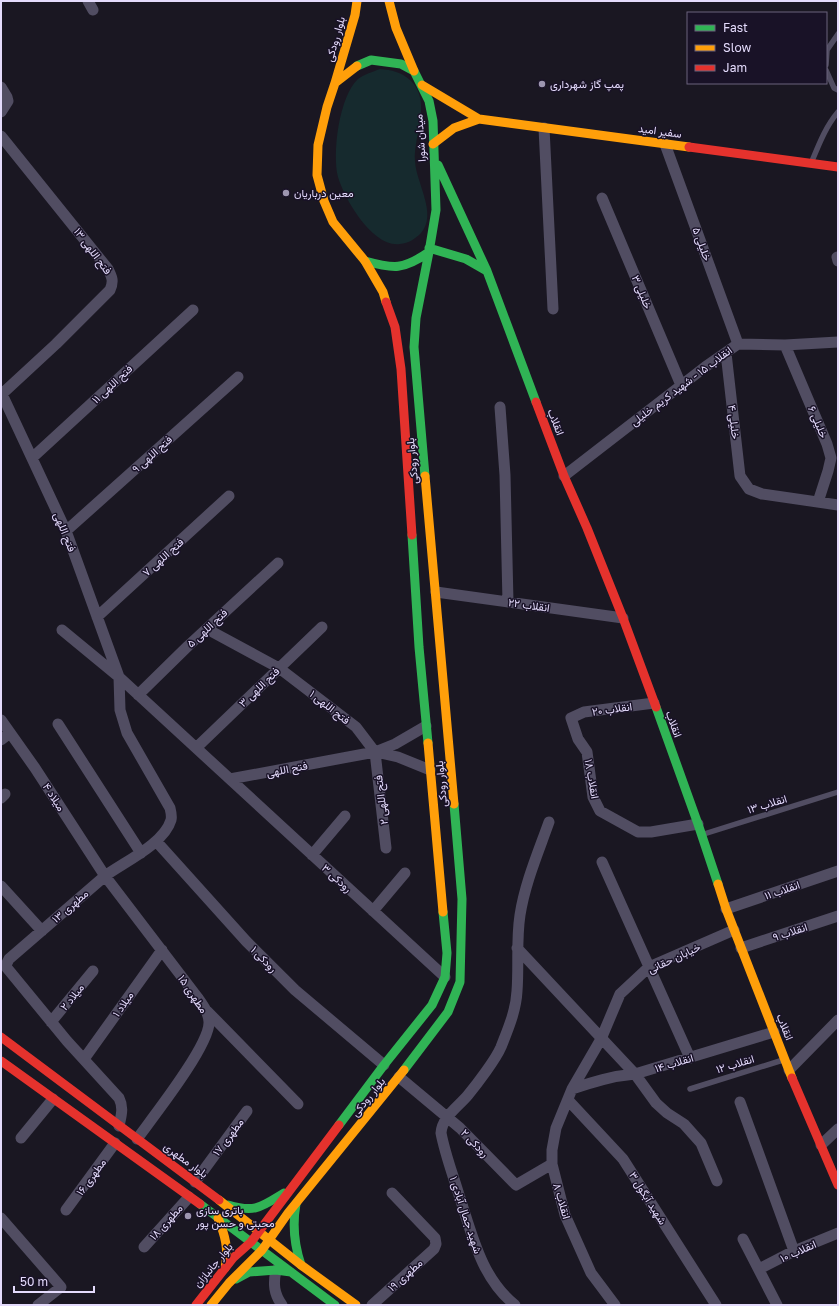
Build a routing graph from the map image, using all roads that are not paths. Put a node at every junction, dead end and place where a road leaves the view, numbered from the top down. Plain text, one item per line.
1 (357, 1) edge
2 (389, 1) edge
3 (838, 34) edge
4 (827, 50) edge
5 (414, 71) junction
6 (827, 72) edge
7 (335, 83) junction
8 (422, 85) junction
9 (1, 87) edge
10 (838, 90) edge
11 (1, 112) edge
12 (838, 112) edge
13 (479, 118) junction
14 (544, 128) junction
15 (1, 136) edge
16 (433, 144) junction
17 (664, 144) junction
18 (434, 155) junction
19 (811, 163) junction
20 (838, 167) edge
21 (602, 198) dead end
22 (429, 250) junction
23 (365, 262) junction
24 (487, 271) junction
25 (553, 309) dead end
26 (193, 310) dead end
27 (409, 315) junction
28 (395, 327) junction
29 (838, 342) edge
30 (738, 344) junction
31 (785, 345) junction
32 (726, 353) junction
33 (238, 377) dead end
34 (681, 386) junction
35 (1, 393) edge
36 (500, 407) dead end
37 (32, 458) junction
38 (564, 476) junction
39 (229, 496) dead end
40 (818, 502) junction
41 (838, 505) edge
42 (66, 532) junction
43 (278, 563) dead end
44 (436, 592) junction
45 (508, 602) junction
46 (97, 617) junction
47 (623, 618) junction
48 (322, 627) dead end
49 (207, 629) junction
50 (62, 630) dead end
51 (279, 668) junction
52 (119, 677) junction
53 (138, 695) junction
54 (654, 703) junction
55 (572, 718) joint
56 (1, 720) edge
57 (58, 724) dead end
58 (426, 726) junction
59 (10, 733) junction
60 (1, 740) edge
61 (196, 748) junction
62 (375, 752) junction
63 (430, 770) junction
64 (230, 779) junction
65 (838, 792) edge
66 (345, 816) dead end
67 (549, 822) dead end
68 (700, 829) junction
69 (156, 841) junction
70 (386, 848) dead end
71 (141, 853) junction
72 (312, 855) junction
73 (602, 862) dead end
74 (838, 871) edge
75 (405, 873) dead end
76 (105, 876) junction
77 (1, 886) edge
78 (726, 909) junction
79 (373, 911) junction
80 (838, 916) edge
81 (734, 930) junction
82 (42, 931) junction
83 (517, 948) junction
84 (741, 948) junction
85 (162, 950) junction
86 (649, 967) junction
87 (93, 972) dead end
88 (445, 977) junction
89 (207, 1011) junction
90 (838, 1020) edge
91 (51, 1022) junction
92 (774, 1032) junction
93 (1, 1037) edge
94 (601, 1039) junction
95 (690, 1058) junction
96 (84, 1059) junction
97 (785, 1059) junction
98 (1, 1061) edge
99 (384, 1066) junction
100 (789, 1070) junction
101 (634, 1074) junction
102 (399, 1078) junction
103 (572, 1089) junction
104 (690, 1089) dead end
105 (53, 1099) junction
106 (568, 1100) junction
107 (740, 1102) dead end
108 (298, 1104) dead end
109 (247, 1111) dead end
110 (448, 1116) junction
111 (119, 1126) junction
112 (838, 1129) edge
113 (21, 1138) dead end
114 (137, 1139) junction
115 (115, 1143) junction
116 (821, 1145) junction
117 (552, 1164) junction
118 (717, 1181) dead end
119 (195, 1182) junction
120 (838, 1185) edge
121 (291, 1189) junction
122 (392, 1193) dead end
123 (189, 1196) junction
124 (222, 1201) junction
125 (296, 1203) junction
126 (66, 1210) dead end
127 (209, 1211) junction
128 (1, 1218) edge
129 (218, 1218) junction
130 (259, 1231) junction
131 (838, 1233) edge
132 (743, 1239) dead end
133 (270, 1240) junction
134 (251, 1242) junction
135 (144, 1247) dead end
136 (262, 1250) junction
137 (794, 1251) junction
138 (301, 1265) junction
139 (225, 1268) junction
140 (759, 1269) junction
141 (276, 1270) junction
142 (291, 1272) junction
143 (312, 1273) junction
144 (229, 1283) junction
145 (305, 1283) junction
146 (38, 1305) edge
147 (196, 1305) edge
148 (211, 1305) edge
149 (282, 1305) edge
150 (334, 1305) edge
151 (356, 1305) edge
152 (372, 1305) edge
153 (514, 1305) edge
154 (614, 1305) edge
155 (716, 1305) edge
156 (777, 1305) edge

1 - 7 main road, بلوار رودکی
2 - 5 main road
3 - 4 lane
5 - 7 main road
5 - 8 main road, میدان شورا
6 - 10 lane
7 - 23 main road
8 - 13 main road, سفیر امید
8 - 16 main road, میدان شورا
9 - 11 street
12 - 19 lane
13 - 14 main road, سفیر امید
13 - 16 main road, سفیر امید
14 - 17 main road, سفیر امید
14 - 25 street
15 - 35 street, فتح اللهی ۱۳
16 - 18 main road, میدان شورا
17 - 19 main road, سفیر امید
17 - 30 street, خلیلی ۵
18 - 22 main road, میدان شورا
18 - 24 main road, انقلاب
19 - 20 main road, سفیر امید
21 - 34 street, خلیلی ۳
22 - 23 main road
22 - 24 main road
22 - 27 main road, بلوار رودکی
23 - 28 main road, بلوار رودکی
24 - 38 main road, انقلاب
26 - 37 street, فتح اللهی ۱۱
27 - 28 main road
27 - 44 main road, بلوار رودکی
28 - 58 main road, بلوار رودکی
29 - 31 street, انقلاب ۱۵ - شهید کریم خلیلی
30 - 31 street, انقلاب ۱۵ - شهید کریم خلیلی
30 - 32 street, انقلاب ۱۵ - شهید کریم خلیلی
31 - 40 street, خلیلی ۶
32 - 34 street, انقلاب ۱۵ - شهید کریم خلیلی
32 - 40 street, خلیلی ۴
33 - 42 street, فتح اللهی ۹
34 - 38 street, انقلاب ۱۵ - شهید کریم خلیلی
35 - 37 street, فتح اللهی
36 - 45 street
37 - 42 street, فتح اللهی
38 - 47 main road, انقلاب
39 - 46 street, فتح اللهی ۷
40 - 41 street
42 - 46 street, فتح اللهی
43 - 49 street, فتح اللهی ۵
44 - 45 street, انقلاب ۲۲
44 - 102 main road, بلوار رودکی
45 - 47 street, انقلاب ۲۲
46 - 52 street, فتح اللهی
47 - 54 main road, انقلاب
48 - 51 street, فتح اللهی ۳
49 - 51 street, فتح اللهی ۱
49 - 53 street, فتح اللهی ۵
50 - 52 street, فتح اللهی
51 - 61 street, فتح اللهی ۳
51 - 62 street, فتح اللهی ۱
52 - 53 street, فتح اللهی
52 - 69 street, مطهری ۱۳
53 - 61 street, فتح اللهی
54 - 55 street, انقلاب ۲۰
54 - 68 main road, انقلاب
55 - 68 street, انقلاب ۱۸
56 - 59 street, میلاد ۴
57 - 71 street
58 - 62 street
58 - 63 main road, بلوار رودکی
59 - 60 street
59 - 76 street, میلاد ۴
61 - 64 street, فتح اللهی
62 - 63 street
62 - 64 street, فتح اللهی
62 - 70 street, فتح اللهی ۲
63 - 88 main road, بلوار رودکی
64 - 72 street, رودکی ۳
65 - 68 lane, انقلاب ۱۳
66 - 72 street
67 - 83 street
68 - 78 main road, انقلاب
69 - 71 street, مطهری ۱۳
69 - 99 street, رودکی ۱
71 - 76 street, مطهری ۱۳
72 - 79 street, رودکی ۳
73 - 86 street
74 - 78 street, انقلاب ۱۱
75 - 79 street
76 - 82 street, مطهری ۱۳
76 - 85 street, مطهری ۱۵
77 - 82 street
78 - 81 main road, انقلاب
79 - 88 street, رودکی ۳
80 - 84 street, انقلاب ۹
81 - 84 main road, انقلاب
81 - 86 street, خیابان حقانی
82 - 91 street, مطهری ۱۳
83 - 94 street
83 - 110 street
84 - 92 main road, انقلاب
85 - 89 street, مطهری ۱۵
85 - 96 street, میلاد ۱
86 - 94 street, خیابان حقانی
86 - 95 street
87 - 91 street, میلاد ۲
88 - 99 main road, بلوار رودکی
89 - 108 street
89 - 114 street, مطهری ۱۵
90 - 100 street
91 - 96 street, مطهری ۱۳
92 - 95 street, انقلاب ۱۴
92 - 97 main road, انقلاب
93 - 111 main road, بلوار مطهری
94 - 101 street
94 - 103 street, خیابان حقانی
95 - 101 street, انقلاب ۱۴
96 - 111 street, مطهری ۱۳
97 - 100 main road, انقلاب
97 - 104 lane, انقلاب ۱۲
98 - 105 main road
99 - 121 main road, بلوار رودکی
100 - 116 main road, انقلاب
101 - 103 street, انقلاب ۱۴
101 - 118 street
102 - 110 street, رودکی ۲
102 - 125 main road, بلوار رودکی
103 - 106 street, انقلاب ۸
105 - 113 street
105 - 115 main road
106 - 117 street, انقلاب ۸
106 - 155 street, شهید آبگول ۳
107 - 137 street
109 - 119 street, مطهری ۱۷
110 - 117 street, رودکی ۲
110 - 153 street, شهید جمال آبادی ۱
111 - 114 main road, بلوار مطهری
112 - 116 street
114 - 119 main road, بلوار مطهری
115 - 123 main road
115 - 126 street, مطهری ۱۶
116 - 120 main road, انقلاب
117 - 154 street, انقلاب ۸
119 - 124 main road, بلوار مطهری
121 - 124 main road
121 - 130 main road, بلوار رودکی
122 - 152 street, مطهری ۱۹
123 - 127 main road
123 - 135 street, مطهری ۱۸
124 - 127 main road
124 - 130 main road, بلوار مطهری
125 - 133 main road, بلوار رودکی
125 - 138 main road
127 - 129 main road
128 - 146 street
129 - 134 main road
129 - 139 main road
130 - 133 main road, بلوار مطهری
130 - 134 main road, بلوار رودکی
131 - 137 street, انقلاب ۱۰
132 - 140 street
133 - 136 main road, بلوار رودکی
133 - 138 main road, بلوار مطهری
134 - 136 main road
134 - 139 main road, بلوار جانبازان
136 - 142 main road
136 - 144 main road
137 - 140 street, انقلاب ۱۰
138 - 143 main road, بلوار مطهری
139 - 147 main road, بلوار جانبازان
140 - 156 street
141 - 142 main road
141 - 144 main road
141 - 149 street
142 - 145 main road
143 - 145 main road
143 - 151 main road, بلوار مطهری
144 - 148 main road
145 - 150 main road

